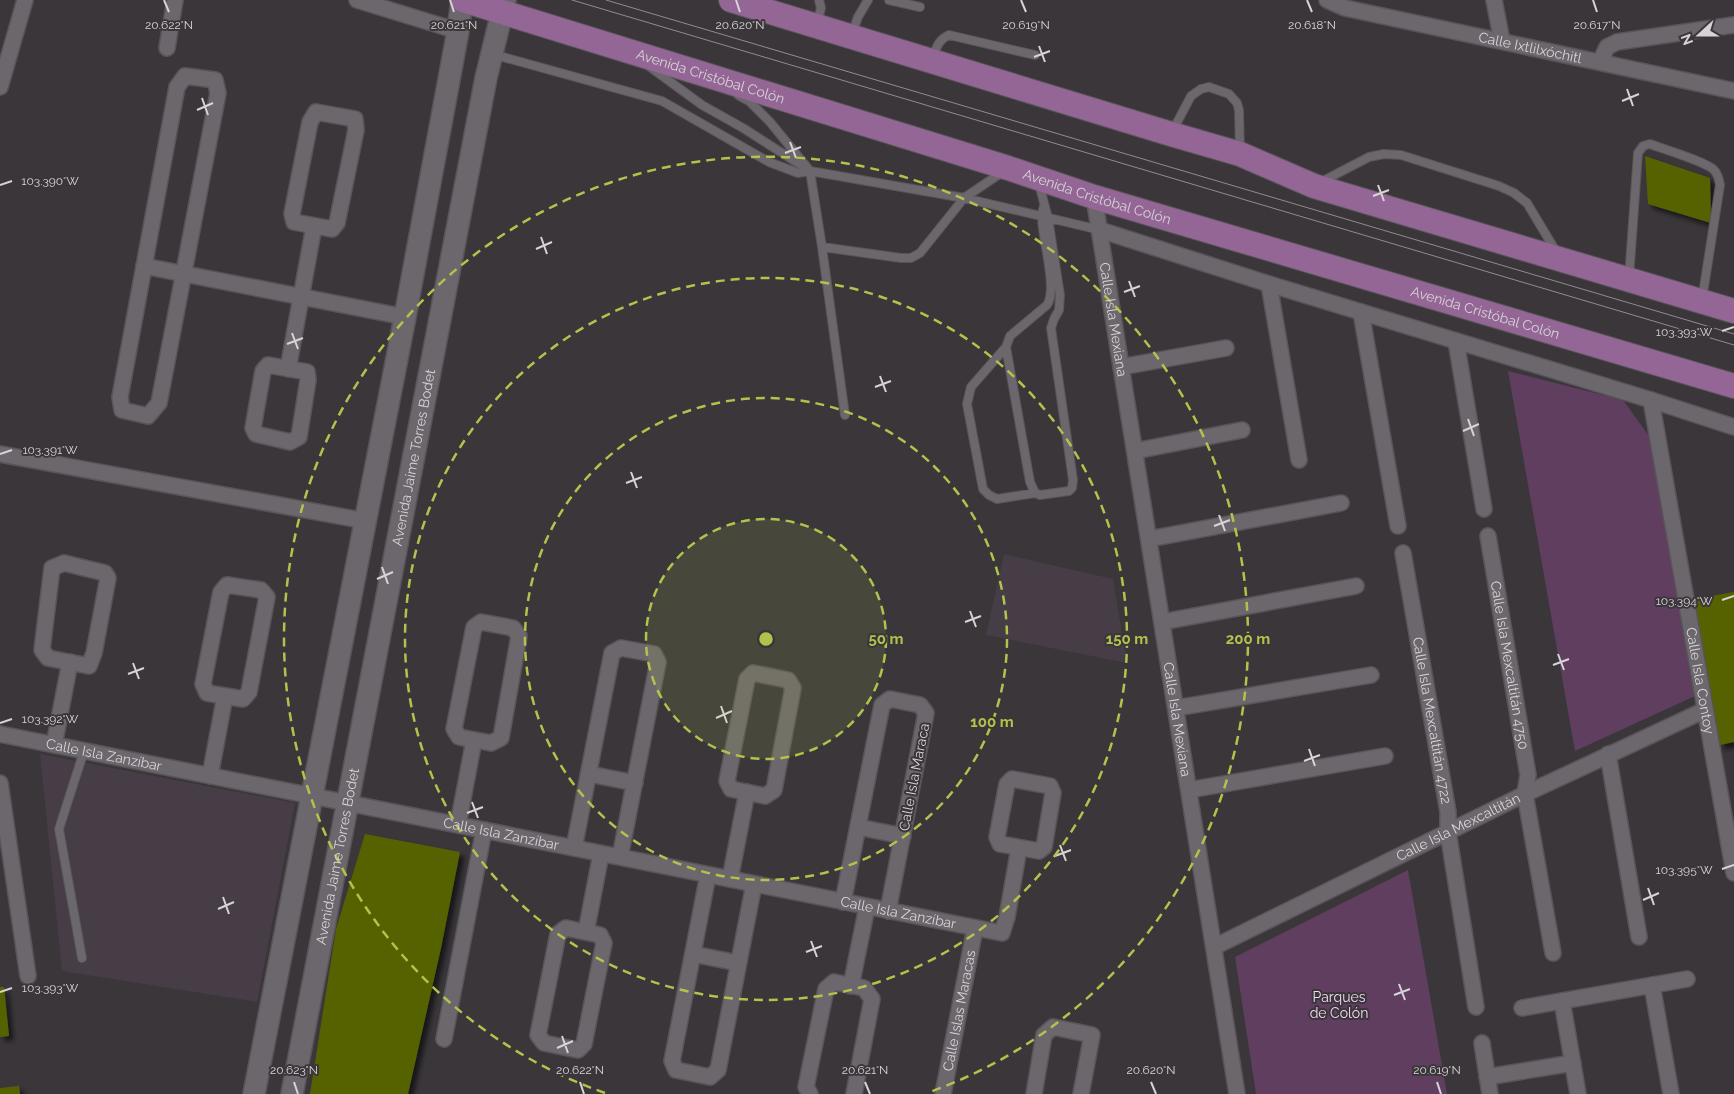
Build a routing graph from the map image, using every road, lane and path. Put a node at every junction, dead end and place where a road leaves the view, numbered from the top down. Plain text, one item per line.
1 (25, 0) edge
2 (175, 0) edge
3 (358, 0) edge
4 (463, 0) edge
5 (731, 0) edge
6 (819, 0) edge
7 (868, 0) edge
8 (888, 0) edge
9 (1327, 0) edge
10 (1494, 0) edge
11 (503, 6) edge
12 (920, 7) dead end
13 (1734, 25) edge
14 (816, 26) junction
15 (458, 32) junction
16 (851, 36) junction
17 (1502, 41) junction
18 (167, 48) dead end
19 (631, 52) junction
20 (492, 54) junction
21 (1035, 55) dead end
22 (932, 61) junction
23 (1600, 62) junction
24 (708, 76) junction
25 (0, 87) edge
26 (1734, 91) edge
27 (1171, 134) junction
28 (1240, 154) junction
29 (1008, 168) junction
30 (810, 171) junction
31 (1038, 178) junction
32 (1314, 186) junction
33 (1094, 197) junction
34 (964, 198) junction
35 (1045, 217) junction
36 (314, 226) junction
37 (1100, 230) junction
38 (822, 247) junction
39 (1560, 259) junction
40 (144, 266) junction
41 (183, 273) junction
42 (1629, 280) junction
43 (1269, 284) junction
44 (302, 297) junction
45 (1702, 302) junction
46 (1734, 311) edge
47 (1361, 312) junction
48 (405, 317) junction
49 (1456, 341) junction
50 (1006, 347) junction
51 (1226, 348) dead end
52 (1121, 367) junction
53 (288, 368) junction
54 (1734, 386) edge
55 (1651, 400) junction
56 (845, 415) dead end
57 (1734, 427) edge
58 (1242, 430) dead end
59 (1135, 451) junction
60 (0, 454) edge
61 (1299, 460) dead end
62 (1035, 493) junction
63 (1341, 503) dead end
64 (1484, 509) dead end
65 (366, 520) junction
66 (1398, 526) dead end
67 (1488, 536) dead end
68 (1149, 539) junction
69 (1403, 553) dead end
70 (1356, 586) dead end
71 (1162, 622) junction
72 (70, 662) junction
73 (1371, 675) dead end
74 (225, 696) junction
75 (1176, 708) junction
76 (1705, 710) junction
77 (0, 734) edge
78 (474, 740) junction
79 (54, 745) junction
80 (84, 750) junction
81 (1608, 754) junction
82 (1385, 756) dead end
83 (589, 774) junction
84 (210, 776) junction
85 (0, 783) edge
86 (634, 783) junction
87 (1726, 787) edge
88 (1189, 790) junction
89 (747, 792) junction
90 (1525, 794) junction
91 (312, 796) junction
92 (348, 803) junction
93 (458, 825) junction
94 (858, 827) junction
95 (484, 830) junction
96 (1448, 832) junction
97 (903, 836) junction
98 (574, 848) junction
99 (1018, 848) junction
100 (601, 854) junction
101 (620, 857) junction
102 (1734, 873) edge
103 (708, 875) junction
104 (730, 879) junction
105 (754, 884) junction
106 (843, 902) junction
107 (867, 907) junction
108 (888, 911) junction
109 (975, 928) junction
110 (586, 932) junction
111 (1639, 937) dead end
112 (1214, 948) junction
113 (1552, 953) dead end
114 (693, 954) junction
115 (82, 958) dead end
116 (738, 963) junction
117 (28, 976) dead end
118 (1688, 979) dead end
119 (1652, 985) junction
120 (851, 986) junction
121 (1562, 1001) junction
122 (1476, 1006) dead end
123 (1522, 1008) dead end
124 (444, 1039) dead end
125 (1482, 1043) dead end
126 (1572, 1063) junction
127 (1487, 1077) junction
128 (254, 1094) edge
129 (292, 1094) edge
130 (810, 1094) edge
131 (854, 1094) edge
132 (943, 1094) edge
133 (1034, 1094) edge
134 (1081, 1094) edge
135 (1237, 1094) edge
136 (1490, 1094) edge
137 (1578, 1094) edge
138 (1671, 1094) edge

1 - 25 street
2 - 18 street
3 - 15 street
4 - 11 main road, Avenida Cristóbal Colón
4 - 15 street
5 - 14 main road
6 - 14 lane
7 - 16 lane
8 - 12 lane
9 - 17 street, Calle Ixtlilxóchitl
10 - 17 street
11 - 19 main road, Avenida Cristóbal Colón
11 - 20 street, Avenida Jaime Torres Bodet
13 - 23 street
14 - 16 main road
15 - 48 street
16 - 22 main road
17 - 23 street, Calle Ixtlilxóchitl
19 - 24 main road, Avenida Cristóbal Colón
19 - 30 lane
20 - 30 lane
20 - 92 street, Avenida Jaime Torres Bodet
21 - 22 lane
22 - 27 main road
23 - 26 street, Calle Ixtlilxóchitl
24 - 29 main road, Avenida Cristóbal Colón
24 - 30 lane
27 - 28 main road
27 - 28 lane
28 - 32 main road
29 - 31 main road, Avenida Cristóbal Colón
29 - 34 lane
30 - 34 lane
30 - 38 lane
31 - 33 main road, Avenida Cristóbal Colón
31 - 35 lane
32 - 39 main road
32 - 39 lane
33 - 37 street, Calle Isla Mexiana
33 - 54 main road, Avenida Cristóbal Colón
34 - 35 lane
34 - 38 lane
35 - 37 lane
35 - 50 lane
35 - 62 lane
36 - 36 street
36 - 44 street
37 - 43 street
37 - 52 street, Calle Isla Mexiana
38 - 56 lane
39 - 42 main road
40 - 41 street
40 - 41 street
40 - 41 street
41 - 44 street
42 - 45 main road
42 - 45 lane
43 - 47 street
43 - 61 street
44 - 48 street
44 - 53 street
45 - 46 main road
47 - 49 street
47 - 66 street
48 - 65 street
49 - 55 street
49 - 64 street
50 - 62 lane
50 - 62 lane
51 - 52 street
52 - 59 street, Calle Isla Mexiana
53 - 53 street
55 - 57 street
55 - 76 street, Calle Isla Contoy
58 - 59 street
59 - 68 street, Calle Isla Mexiana
60 - 65 street
63 - 68 street
65 - 91 street
67 - 90 street, Calle Isla Mexcaltitán 4750
68 - 71 street, Calle Isla Mexiana
69 - 96 street, Calle Isla Mexcaltitán 4722
70 - 71 street
71 - 75 street, Calle Isla Mexiana
72 - 72 street
72 - 79 street
73 - 75 street
74 - 74 street
74 - 84 street
75 - 88 street, Calle Isla Mexiana
76 - 81 street, Calle Isla Mexcaltitán
76 - 87 street, Calle Isla Contoy
77 - 79 street, Calle Isla Zanzíbar
78 - 78 street
78 - 93 street
79 - 80 street, Calle Isla Zanzíbar
80 - 84 street, Calle Isla Zanzíbar
80 - 115 lane
81 - 90 street, Calle Isla Mexcaltitán
81 - 111 street
82 - 88 street
83 - 86 street
83 - 86 street
83 - 98 street
84 - 91 street, Calle Isla Zanzíbar
85 - 117 street
86 - 101 street
87 - 102 street, Calle Isla Contoy
88 - 112 street, Calle Isla Mexiana
89 - 89 street
89 - 104 street
90 - 96 street, Calle Isla Mexcaltitán
90 - 113 street, Calle Isla Mexcaltitán 4750
91 - 92 street, Calle Isla Zanzíbar
91 - 128 street
92 - 93 street, Calle Isla Zanzíbar
92 - 129 street, Avenida Jaime Torres Bodet
93 - 95 street, Calle Isla Zanzíbar
94 - 97 street
94 - 97 street, Calle Isla Maraca
94 - 106 street, Calle Isla Maraca
95 - 98 street, Calle Isla Zanzíbar
95 - 124 street
96 - 112 street, Calle Isla Mexcaltitán
96 - 122 street, Calle Isla Mexcaltitán 4722
97 - 108 street, Calle Isla Maraca
98 - 100 street, Calle Isla Zanzíbar
99 - 99 street
99 - 109 street, Calle Isla Zanzíbar
100 - 101 street, Calle Isla Zanzíbar
100 - 110 street
101 - 103 street, Calle Isla Zanzíbar
103 - 104 street, Calle Isla Zanzíbar
103 - 114 street
104 - 105 street, Calle Isla Zanzíbar
105 - 106 street, Calle Isla Zanzíbar
105 - 116 street
106 - 107 street, Calle Isla Zanzíbar
107 - 108 street, Calle Isla Zanzíbar
107 - 120 street
108 - 109 street, Calle Isla Zanzíbar
109 - 132 street, Calle Islas Maracas
110 - 110 street
112 - 135 street, Calle Isla Mexiana
114 - 116 street
114 - 116 street
118 - 119 street
119 - 121 street
119 - 138 street
120 - 130 street
120 - 131 street
121 - 123 street
121 - 126 street
125 - 127 street
126 - 127 street
126 - 137 street
127 - 136 street
133 - 134 street

